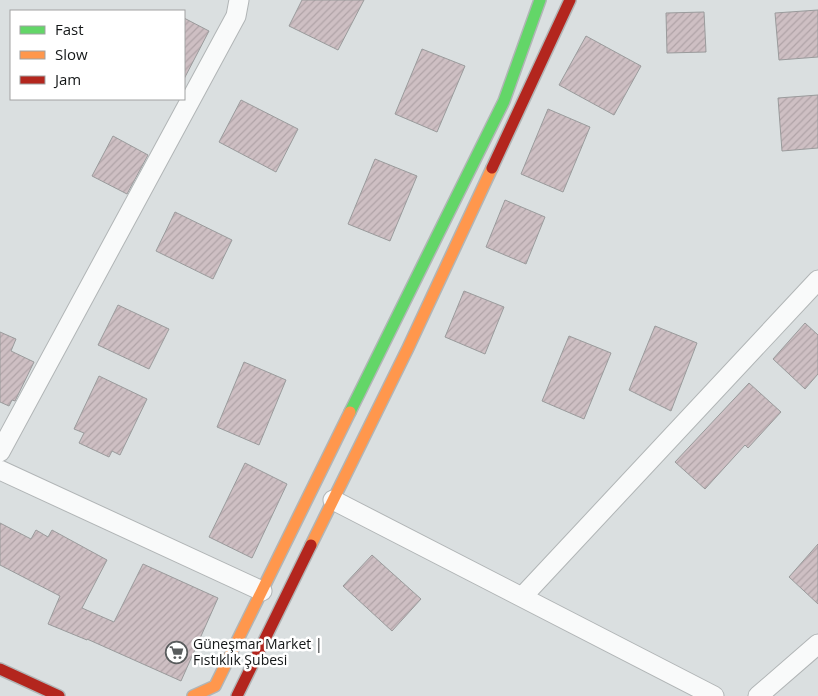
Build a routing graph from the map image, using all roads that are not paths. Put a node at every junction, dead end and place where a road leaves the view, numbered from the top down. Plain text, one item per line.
1 (239, 0) edge
2 (540, 0) edge
3 (570, 0) edge
4 (818, 280) edge
5 (0, 452) edge
6 (0, 470) edge
7 (333, 500) junction
8 (262, 591) junction
9 (522, 597) junction
10 (818, 644) edge
11 (0, 669) edge
12 (59, 696) edge
13 (193, 696) edge
14 (237, 696) edge
15 (714, 696) edge
16 (758, 696) edge

1 - 5 street
2 - 8 street
3 - 7 street
4 - 9 street
6 - 8 street
7 - 9 street
7 - 14 street
8 - 13 street
9 - 15 street
10 - 16 street
11 - 12 street

